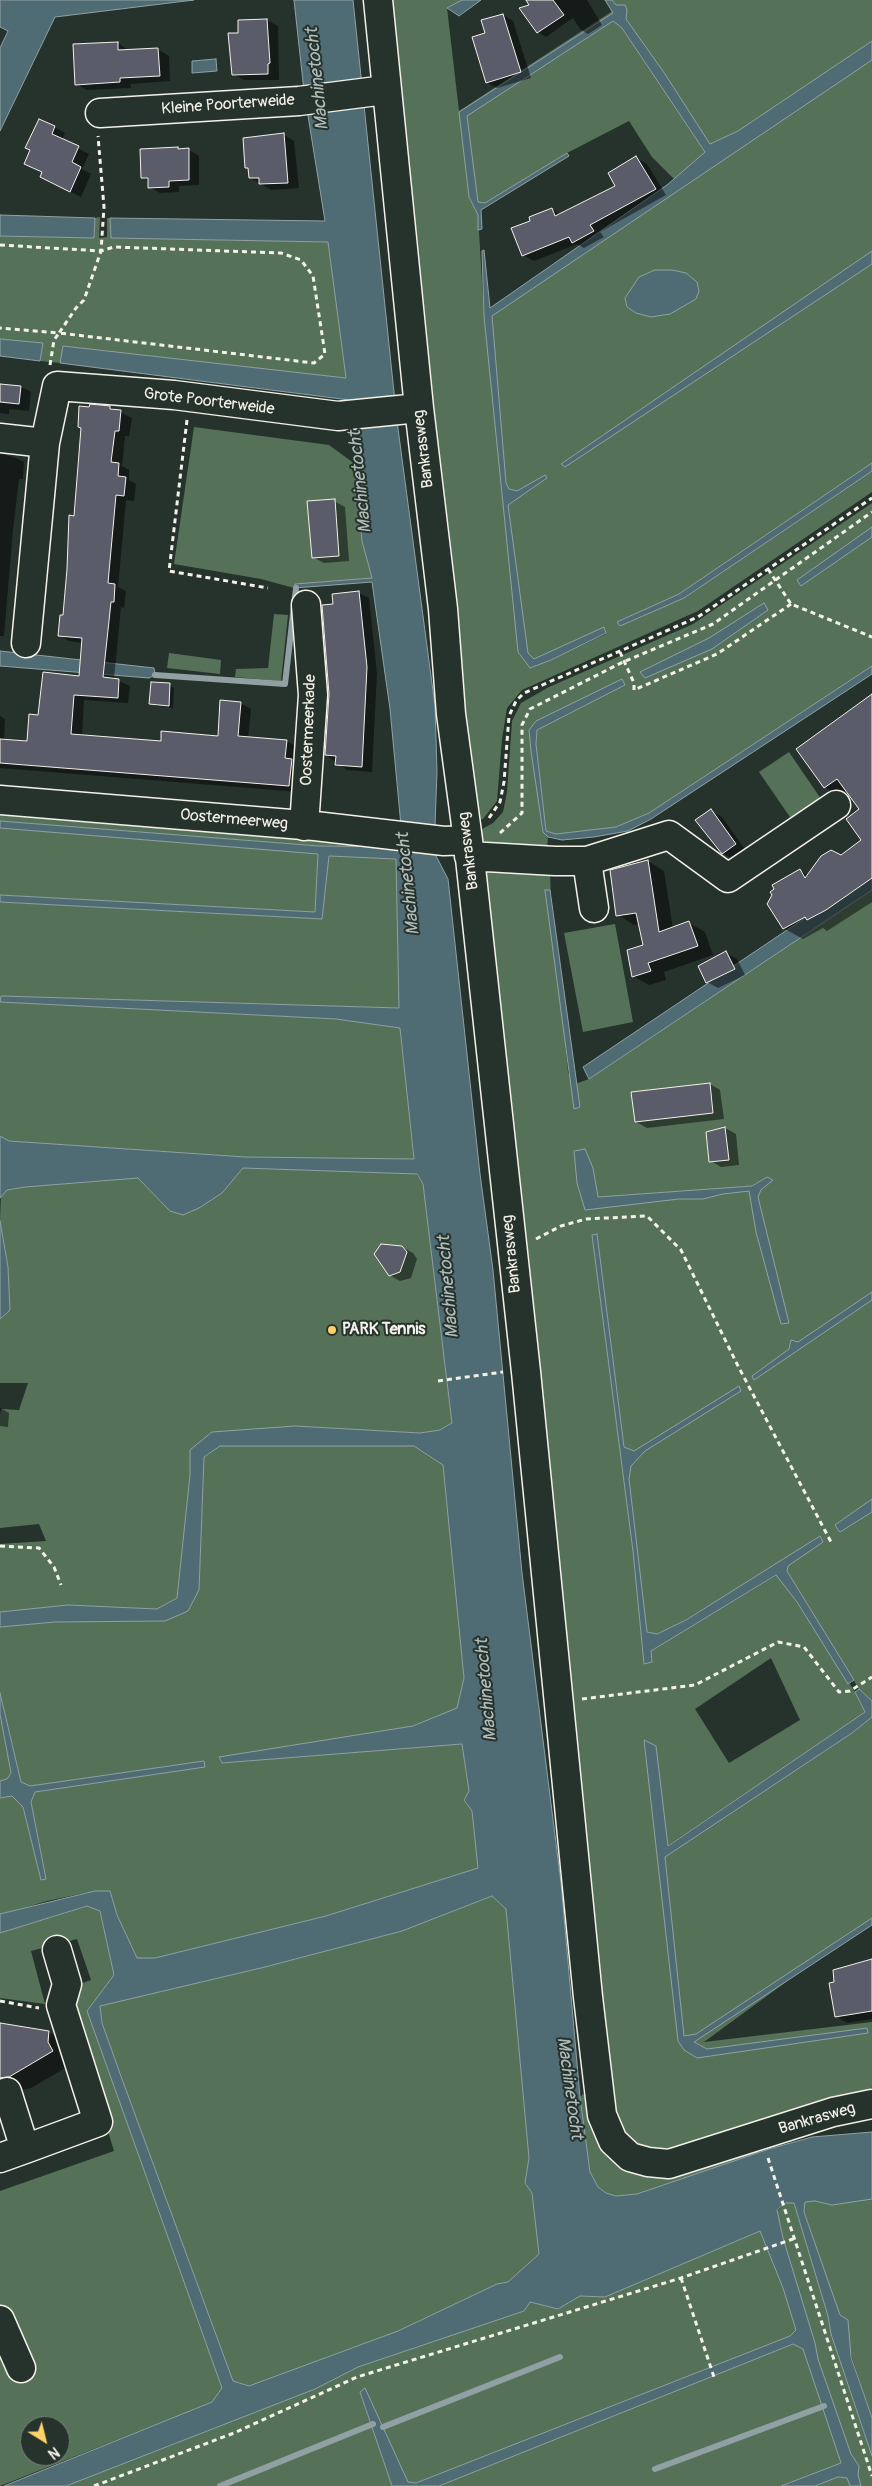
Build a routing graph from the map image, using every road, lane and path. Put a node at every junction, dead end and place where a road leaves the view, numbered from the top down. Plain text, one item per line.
1 (378, 0) edge
2 (376, 91) junction
3 (100, 113) joint
4 (0, 245) edge
5 (101, 251) junction
6 (0, 328) edge
7 (59, 333) junction
8 (57, 386) junction
9 (190, 398) junction
10 (410, 409) junction
11 (0, 438) edge
12 (45, 443) junction
13 (872, 498) edge
14 (872, 512) edge
15 (768, 569) junction
16 (775, 578) junction
17 (268, 588) dead end
18 (791, 604) junction
19 (306, 605) dead end
20 (872, 637) edge
21 (26, 643) dead end
22 (620, 652) junction
23 (623, 662) junction
24 (0, 800) edge
25 (836, 805) dead end
26 (304, 826) junction
27 (460, 846) junction
28 (587, 861) junction
29 (594, 908) dead end
30 (511, 1245) junction
31 (508, 1372) dead end
32 (438, 1381) dead end
33 (831, 1542) dead end
34 (0, 1546) edge
35 (61, 1585) dead end
36 (872, 1677) edge
37 (557, 1702) junction
38 (57, 1950) dead end
39 (0, 2001) edge
40 (62, 2005) junction
41 (8, 2092) dead end
42 (872, 2104) edge
43 (763, 2142) junction
44 (12, 2153) edge
45 (793, 2239) junction
46 (681, 2278) junction
47 (0, 2320) edge
48 (21, 2368) dead end
49 (715, 2380) dead end
50 (872, 2476) edge
51 (94, 2486) edge

1 - 2 street, Bankrasweg
2 - 3 street, Kleine Poorterweide
2 - 10 street, Bankrasweg
3 - 5 path
4 - 5 path
5 - 7 path
5 - 7 path
6 - 7 path
7 - 8 path
8 - 9 street, Grote Poorterweide
8 - 12 street
9 - 10 street, Grote Poorterweide
9 - 17 path
10 - 27 street, Bankrasweg
11 - 12 street
12 - 21 street
13 - 15 path
14 - 16 path
15 - 16 path
15 - 22 path
16 - 18 path
16 - 23 path
18 - 20 path
18 - 23 path
19 - 26 street, Oostermeerkade
22 - 23 path
22 - 27 path
23 - 27 path
24 - 26 street, Oostermeerweg
25 - 28 street, Oostermeerweg
26 - 27 street, Oostermeerweg
27 - 28 street, Oostermeerweg
27 - 30 street, Bankrasweg
28 - 29 street
30 - 33 path
30 - 37 street, Bankrasweg
31 - 32 path
34 - 35 path
36 - 37 path
37 - 43 street, Bankrasweg
38 - 40 street
39 - 40 path
40 - 44 street
41 - 44 street
42 - 43 street, Bankrasweg
43 - 45 path
45 - 46 path
45 - 50 path
46 - 49 path
46 - 51 path
47 - 48 street

